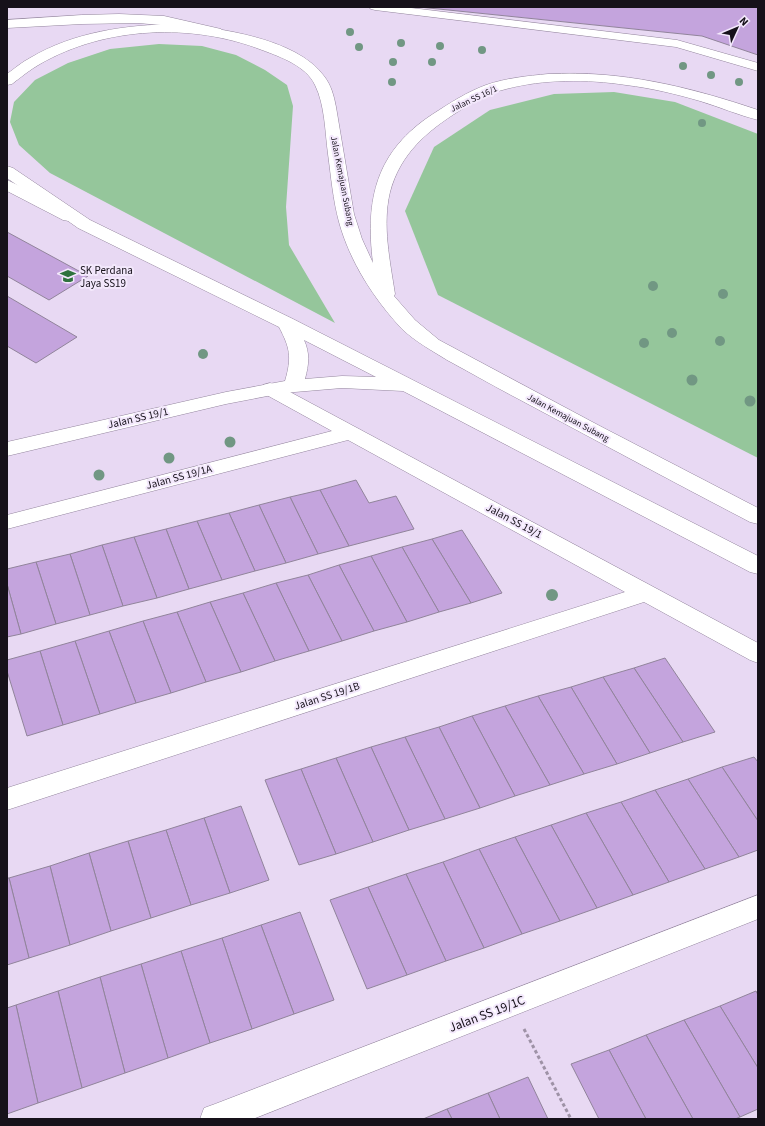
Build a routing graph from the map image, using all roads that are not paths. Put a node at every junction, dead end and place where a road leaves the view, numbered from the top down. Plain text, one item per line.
1 (375, 7) edge
2 (7, 24) edge
3 (216, 32) junction
4 (758, 67) edge
5 (7, 81) edge
6 (758, 115) edge
7 (7, 171) edge
8 (7, 185) edge
9 (84, 224) junction
10 (387, 301) junction
11 (286, 323) junction
12 (294, 386) junction
13 (413, 388) junction
14 (270, 389) junction
15 (350, 433) junction
16 (7, 450) edge
17 (758, 517) edge
18 (7, 522) edge
19 (758, 566) edge
20 (647, 593) junction
21 (758, 654) edge
22 (7, 799) edge
23 (758, 907) edge
24 (216, 1119) edge

1 - 4 lane
2 - 3 street
3 - 5 street, Jalan Kemajuan Subang
3 - 10 street, Jalan Kemajuan Subang
6 - 10 street, Jalan SS 16/1
7 - 9 street
8 - 9 street
9 - 11 street
10 - 17 street, Jalan Kemajuan Subang
11 - 12 street
11 - 13 street
12 - 13 street, Jalan SS 19/1
12 - 14 street, Jalan SS 19/1
13 - 19 street
14 - 15 street, Jalan SS 19/1
14 - 16 street, Jalan SS 19/1
15 - 18 street, Jalan SS 19/1A
15 - 20 street, Jalan SS 19/1
20 - 21 street, Jalan SS 19/1
20 - 22 street, Jalan SS 19/1B
23 - 24 street, Jalan SS 19/1C

